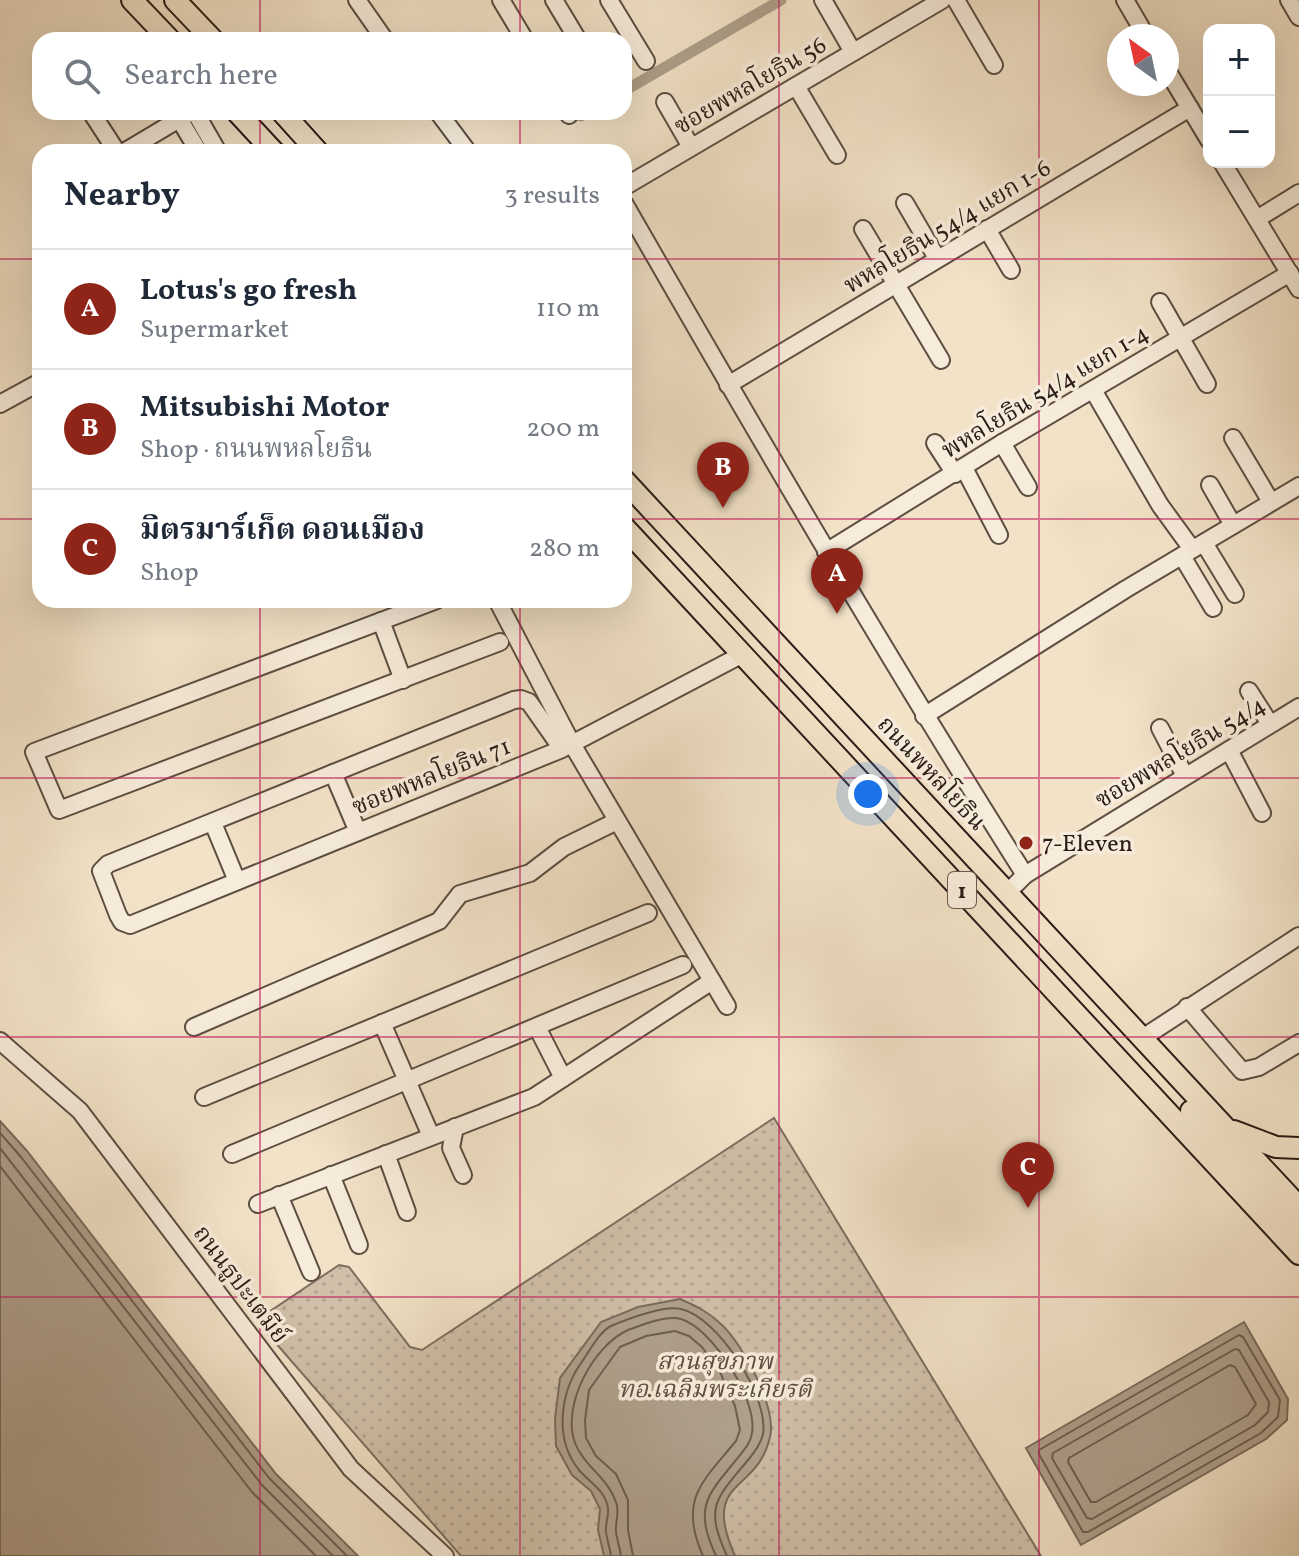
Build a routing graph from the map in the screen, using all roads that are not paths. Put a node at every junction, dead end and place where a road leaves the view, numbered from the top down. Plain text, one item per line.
1 (132, 0) edge
2 (175, 0) edge
3 (357, 0) edge
4 (501, 0) edge
5 (554, 0) edge
6 (609, 0) edge
7 (823, 0) edge
8 (942, 0) edge
9 (956, 0) edge
10 (1289, 0) edge
11 (1128, 1) edge
12 (1299, 17) edge
13 (1140, 24) edge
14 (160, 32) edge
15 (205, 32) edge
16 (379, 32) edge
17 (520, 32) edge
18 (573, 32) edge
19 (628, 32) edge
20 (632, 38) edge
21 (853, 52) junction
22 (646, 61) dead end
23 (994, 65) dead end
24 (796, 86) junction
25 (1179, 90) edge
26 (665, 102) dead end
27 (1190, 108) junction
28 (96, 120) edge
29 (181, 120) edge
30 (183, 120) edge
31 (188, 120) edge
32 (190, 120) edge
33 (244, 120) edge
34 (289, 120) edge
35 (444, 120) edge
36 (1203, 130) edge
37 (111, 144) edge
38 (130, 144) edge
39 (153, 144) edge
40 (196, 144) edge
41 (211, 144) edge
42 (267, 144) edge
43 (311, 144) edge
44 (462, 144) edge
45 (691, 147) junction
46 (837, 155) dead end
47 (1226, 168) edge
48 (632, 182) edge
49 (1299, 193) edge
50 (905, 203) dead end
51 (632, 217) edge
52 (1257, 219) junction
53 (863, 229) dead end
54 (987, 229) junction
55 (937, 258) junction
56 (1011, 270) dead end
57 (1290, 273) junction
58 (895, 285) junction
59 (1299, 289) edge
60 (1160, 302) dead end
61 (1182, 337) junction
62 (941, 360) dead end
63 (1207, 384) dead end
64 (728, 385) junction
65 (32, 386) edge
66 (1093, 390) junction
67 (0, 404) edge
68 (1233, 438) dead end
69 (935, 443) dead end
70 (1002, 443) junction
71 (959, 471) junction
72 (1210, 485) dead end
73 (1299, 486) edge
74 (1028, 487) dead end
75 (632, 488) edge
76 (1271, 502) junction
77 (1233, 525) junction
78 (999, 535) dead end
79 (632, 536) edge
80 (1193, 549) junction
81 (826, 552) junction
82 (1235, 594) dead end
83 (416, 608) edge
84 (501, 608) edge
85 (1213, 608) dead end
86 (381, 621) junction
87 (500, 642) dead end
88 (743, 654) junction
89 (403, 680) junction
90 (1249, 691) dead end
91 (1299, 707) edge
92 (924, 716) junction
93 (1270, 724) junction
94 (1160, 728) dead end
95 (567, 746) junction
96 (1229, 750) junction
97 (333, 773) junction
98 (1185, 776) junction
99 (1262, 813) dead end
100 (617, 821) junction
101 (213, 823) junction
102 (358, 832) junction
103 (1025, 875) junction
104 (237, 881) junction
105 (1007, 893) junction
106 (982, 911) junction
107 (648, 913) dead end
108 (1299, 936) edge
109 (683, 965) dead end
110 (712, 981) junction
111 (1106, 1001) junction
112 (727, 1006) dead end
113 (1187, 1007) junction
114 (382, 1023) junction
115 (194, 1027) dead end
116 (537, 1027) junction
117 (1141, 1039) junction
118 (0, 1041) edge
119 (1299, 1043) edge
120 (563, 1078) junction
121 (407, 1081) junction
122 (204, 1097) dead end
123 (1223, 1126) junction
124 (455, 1127) junction
125 (431, 1136) junction
126 (1299, 1148) edge
127 (232, 1154) dead end
128 (386, 1154) junction
129 (331, 1175) junction
130 (463, 1175) dead end
131 (279, 1195) junction
132 (258, 1204) dead end
133 (1299, 1207) edge
134 (407, 1212) dead end
135 (1299, 1229) edge
136 (359, 1245) dead end
137 (1299, 1254) edge
138 (311, 1272) dead end
139 (445, 1556) edge

1 - 14 main road
2 - 15 main road
3 - 16 street
4 - 17 street
5 - 18 street
6 - 19 street
7 - 21 street
8 - 21 street, ซอยพหลโยธิน 56
9 - 23 street
10 - 12 street
11 - 13 street
20 - 22 street
21 - 24 street, ซอยพหลโยธิน 56
24 - 45 street, ซอยพหลโยธิน 56
24 - 46 street
25 - 27 street
26 - 45 street
27 - 36 street
27 - 54 street, พหลโยธิน 54/4 แยก 1-6
28 - 37 street
29 - 38 street
30 - 39 street
31 - 40 street
32 - 41 street
33 - 42 main road
34 - 43 main road
35 - 44 street
45 - 48 street, ซอยพหลโยธิน 56
47 - 52 street
49 - 52 street
50 - 55 street
51 - 64 street
52 - 57 street
53 - 58 street
54 - 55 street, พหลโยธิน 54/4 แยก 1-6
54 - 56 street
55 - 58 street, พหลโยธิน 54/4 แยก 1-6
57 - 59 street
57 - 61 street, พหลโยธิน 54/4 แยก 1-4
58 - 62 street
58 - 64 street, พหลโยธิน 54/4 แยก 1-6
60 - 61 street
61 - 63 street
61 - 66 street, พหลโยธิน 54/4 แยก 1-4
64 - 81 street
65 - 67 street
66 - 70 street, พหลโยธิน 54/4 แยก 1-4
66 - 80 street
68 - 76 street
69 - 71 street
70 - 71 street, พหลโยธิน 54/4 แยก 1-4
70 - 74 street
71 - 78 street
71 - 81 street, พหลโยธิน 54/4 แยก 1-4
72 - 77 street
73 - 76 street
75 - 105 main road, ถนนพหลโยธิน / 1
76 - 77 street
77 - 80 street
79 - 88 main road, 1
80 - 82 street
80 - 85 street
80 - 92 street
81 - 92 street
83 - 86 street
84 - 95 street
86 - 89 street
86 - 89 street
87 - 89 street
88 - 95 street, ซอยพหลโยธิน 71
88 - 106 main road, 1
90 - 93 street
91 - 93 street, ซอยพหลโยธิน 54/4
92 - 103 street
93 - 96 street, ซอยพหลโยธิน 54/4
94 - 98 street
95 - 97 street
95 - 100 street
95 - 102 street, ซอยพหลโยธิน 71
96 - 98 street, ซอยพหลโยธิน 54/4
96 - 99 street
97 - 101 street
97 - 102 street
98 - 103 street, ซอยพหลโยธิน 54/4
100 - 110 street
100 - 115 street
101 - 104 street
101 - 104 street, ซอยพหลโยธิน 71
102 - 104 street, ซอยพหลโยธิน 71
103 - 105 street, ซอยพหลโยธิน 54/4
105 - 106 main road
105 - 111 main road, ถนนพหลโยธิน / 1
106 - 137 main road, 1
107 - 114 street
108 - 113 street
109 - 116 street
110 - 112 street
110 - 120 street
111 - 117 main road, ถนนพหลโยธิน / 1
111 - 135 main road
113 - 117 street
113 - 119 street
114 - 121 street
114 - 122 street
116 - 120 street
116 - 121 street
117 - 123 main road, ถนนพหลโยธิน / 1
118 - 139 street, ถนนธูปะเตมีย์
120 - 124 street
121 - 125 street
121 - 127 street
123 - 126 main road
123 - 133 main road, ถนนพหลโยธิน / 1
124 - 125 street
124 - 130 street
125 - 128 street
128 - 129 street
128 - 134 street
129 - 131 street
129 - 136 street
131 - 132 street
131 - 138 street

